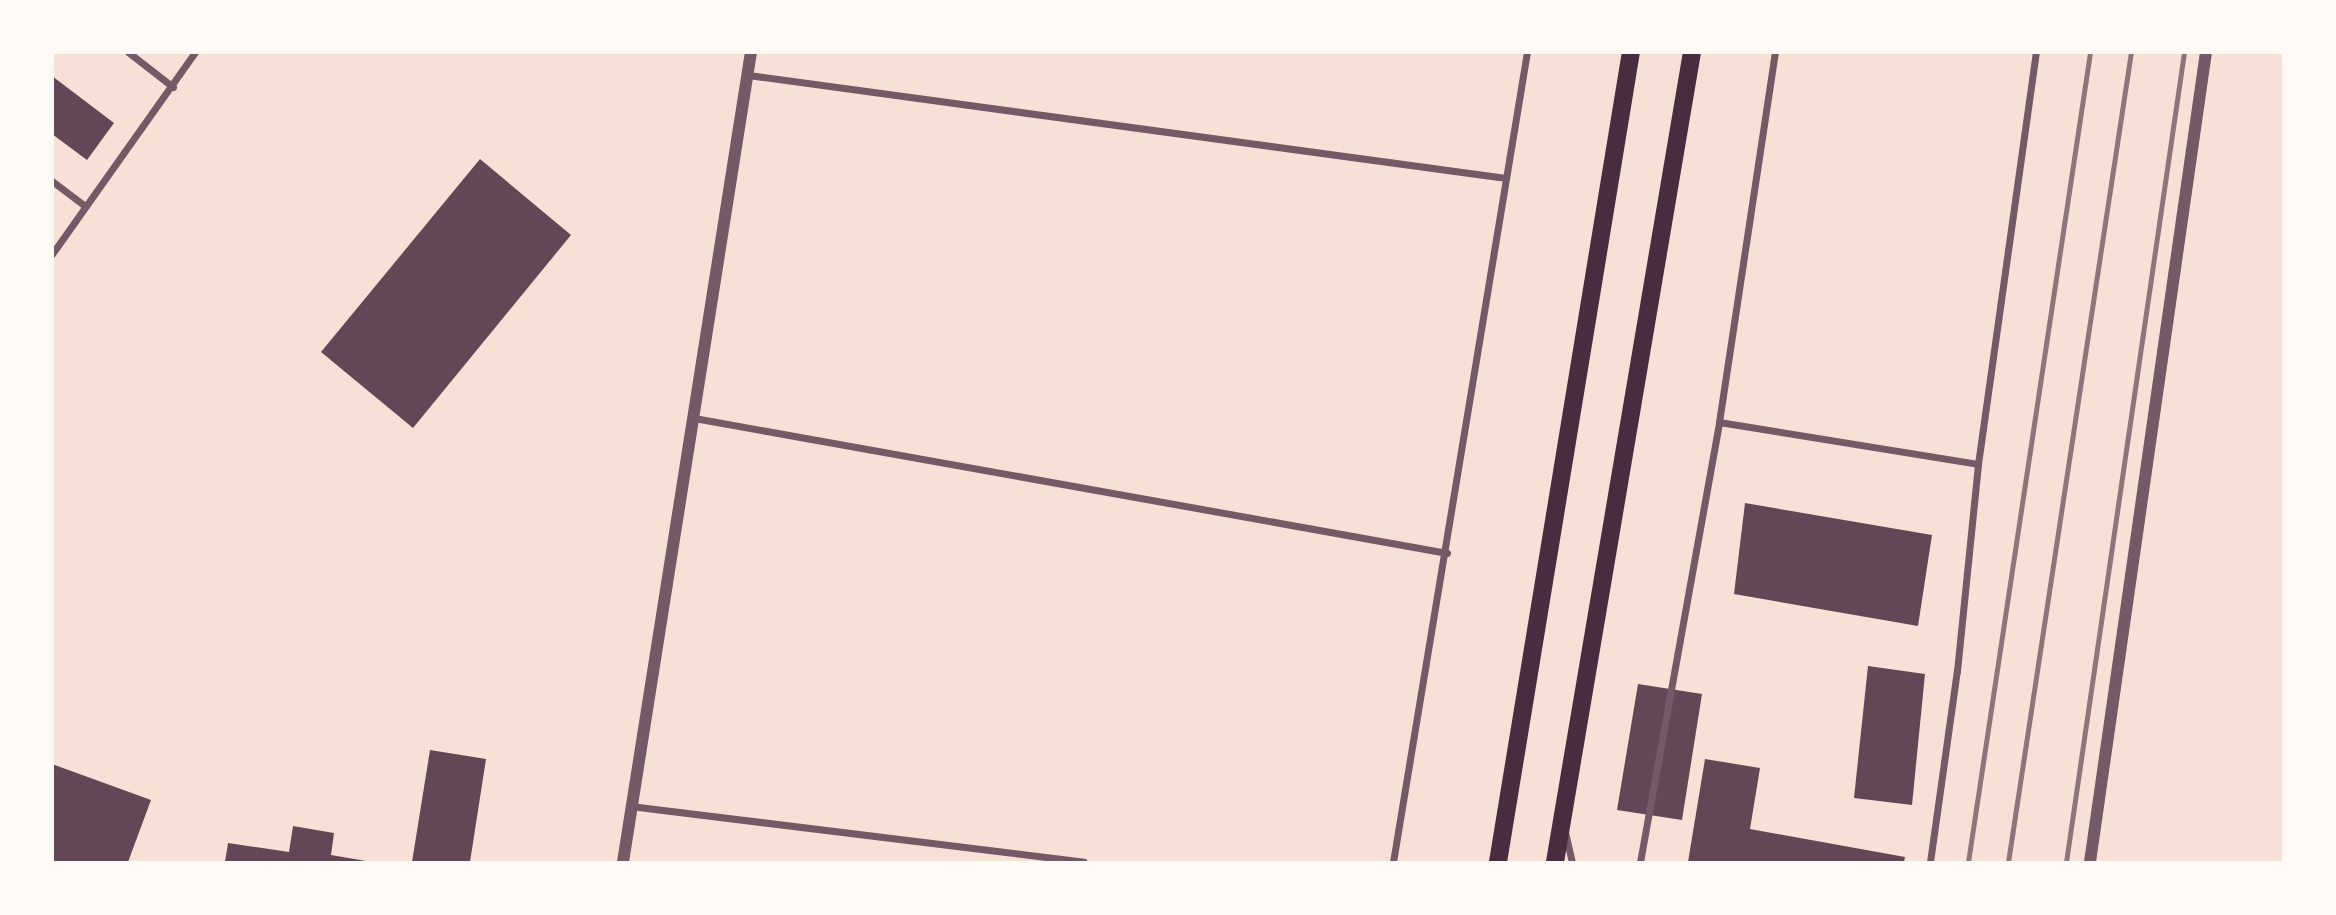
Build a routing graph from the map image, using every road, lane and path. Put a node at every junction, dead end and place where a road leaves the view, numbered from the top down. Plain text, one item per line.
1 (128, 52) edge
2 (195, 52) edge
3 (751, 52) edge
4 (1527, 52) edge
5 (1631, 52) edge
6 (1692, 52) edge
7 (1775, 52) edge
8 (2036, 52) edge
9 (2206, 52) edge
10 (748, 75) junction
11 (173, 88) junction
12 (1506, 178) junction
13 (52, 181) edge
14 (85, 206) junction
15 (52, 254) edge
16 (694, 418) junction
17 (1719, 422) junction
18 (1979, 464) junction
19 (1447, 554) junction
20 (630, 806) junction
21 (1562, 820) junction
22 (623, 863) edge
23 (1084, 863) edge
24 (1393, 863) edge
25 (1497, 863) edge
26 (1555, 863) edge
27 (1572, 863) edge
28 (1640, 863) edge
29 (1930, 863) edge
30 (2090, 863) edge

1 - 11 street
2 - 11 street
3 - 10 street
4 - 12 street
5 - 25 main road
6 - 21 main road
7 - 17 street
8 - 18 street
9 - 30 street
10 - 12 street
10 - 16 street
11 - 14 street
12 - 19 street
13 - 14 street
14 - 15 street
16 - 19 street
16 - 20 street
17 - 18 street
17 - 28 street
18 - 29 street
19 - 24 street
20 - 22 street
20 - 23 street
21 - 26 main road
21 - 27 street

